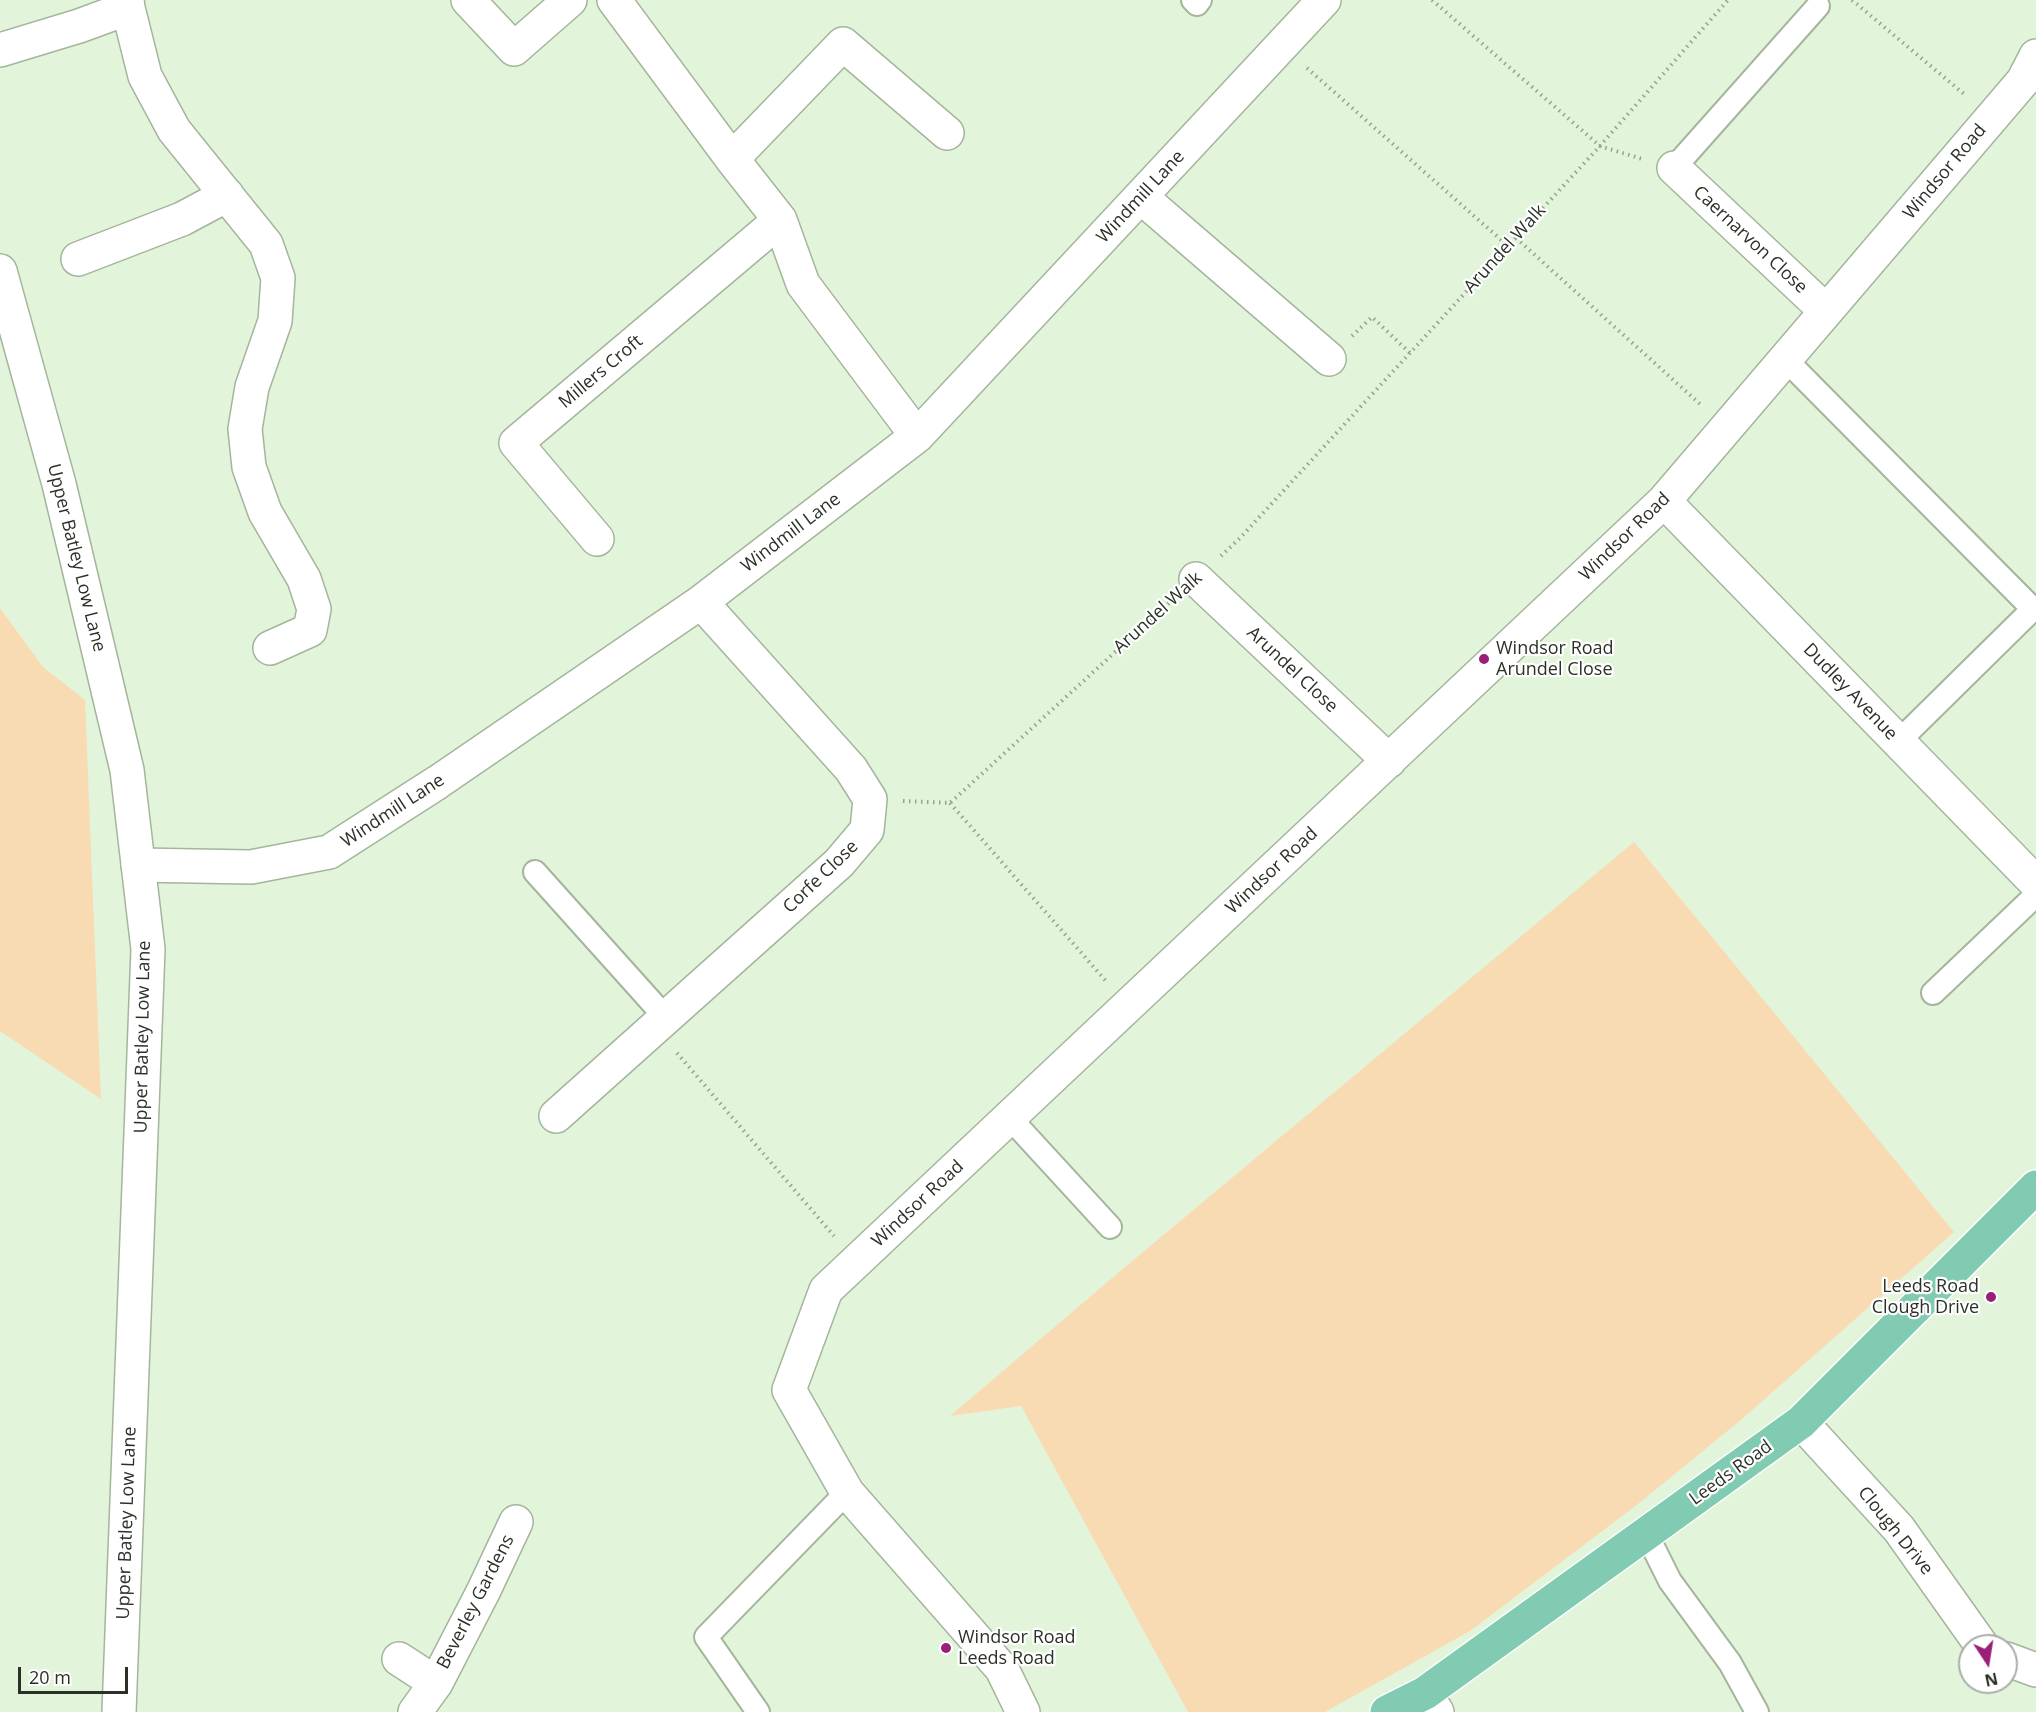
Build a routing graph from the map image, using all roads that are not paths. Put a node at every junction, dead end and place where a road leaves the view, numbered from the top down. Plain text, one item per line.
1 (468, 0) edge
2 (570, 0) edge
3 (614, 0) edge
4 (1193, 0) edge
5 (1200, 0) edge
6 (1324, 0) edge
7 (127, 4) edge
8 (1818, 6) dead end
9 (0, 50) edge
10 (2036, 56) edge
11 (946, 133) dead end
12 (732, 159) junction
13 (1674, 168) joint
14 (226, 195) junction
15 (1141, 197) junction
16 (780, 220) junction
17 (78, 259) dead end
18 (0, 271) edge
19 (1826, 311) junction
20 (1329, 360) road end
21 (1785, 360) junction
22 (917, 436) junction
23 (1664, 501) junction
24 (597, 539) dead end
25 (1196, 579) road end
26 (701, 602) junction
27 (270, 648) dead end
28 (1898, 742) junction
29 (1389, 760) junction
30 (138, 865) junction
31 (535, 872) dead end
32 (2036, 883) edge
33 (2036, 895) edge
34 (1933, 993) dead end
35 (660, 1023) junction
36 (556, 1116) dead end
37 (1010, 1117) junction
38 (2036, 1187) edge
39 (1110, 1227) dead end
40 (1801, 1422) junction
41 (848, 1492) junction
42 (516, 1522) dead end
43 (1646, 1533) junction
44 (1973, 1634) edge
45 (399, 1659) dead end
46 (2018, 1663) edge
47 (2036, 1670) edge
48 (436, 1683) junction
49 (1431, 1702) edge
50 (119, 1712) edge
51 (415, 1712) edge
52 (758, 1712) edge
53 (1023, 1712) edge
54 (1387, 1712) edge
55 (1757, 1712) edge

1 - 2 street
3 - 12 street
4 - 5 lane
6 - 15 street, Windmill Lane
7 - 9 street
7 - 14 street
8 - 13 lane
10 - 19 street, Windsor Road
11 - 12 street
12 - 16 street
13 - 19 street, Caernarvon Close
14 - 17 street
14 - 27 street
15 - 20 street
15 - 22 street, Windmill Lane
16 - 22 street
16 - 24 street, Millers Croft
18 - 30 street, Upper Batley Low Lane
19 - 21 street, Windsor Road
21 - 23 street, Windsor Road
21 - 28 lane
22 - 26 street, Windmill Lane
23 - 28 street, Dudley Avenue
23 - 29 street, Windsor Road
25 - 29 street, Arundel Close
26 - 30 street, Windmill Lane
26 - 35 street, Corfe Close
28 - 32 street, Dudley Avenue
29 - 37 street, Windsor Road
30 - 50 street, Upper Batley Low Lane
31 - 35 lane
33 - 34 lane
35 - 36 street, Corfe Close
37 - 39 lane
37 - 41 street, Windsor Road
38 - 40 main road, Leeds Road
40 - 43 main road, Leeds Road
40 - 44 street, Clough Drive
41 - 52 lane
41 - 53 street, Windsor Road
42 - 48 street, Beverley Gardens
43 - 49 main road, Leeds Road
43 - 55 lane
45 - 48 street, Beverley Gardens
46 - 47 street
48 - 51 street, Beverley Gardens
49 - 54 main road, Leeds Road

